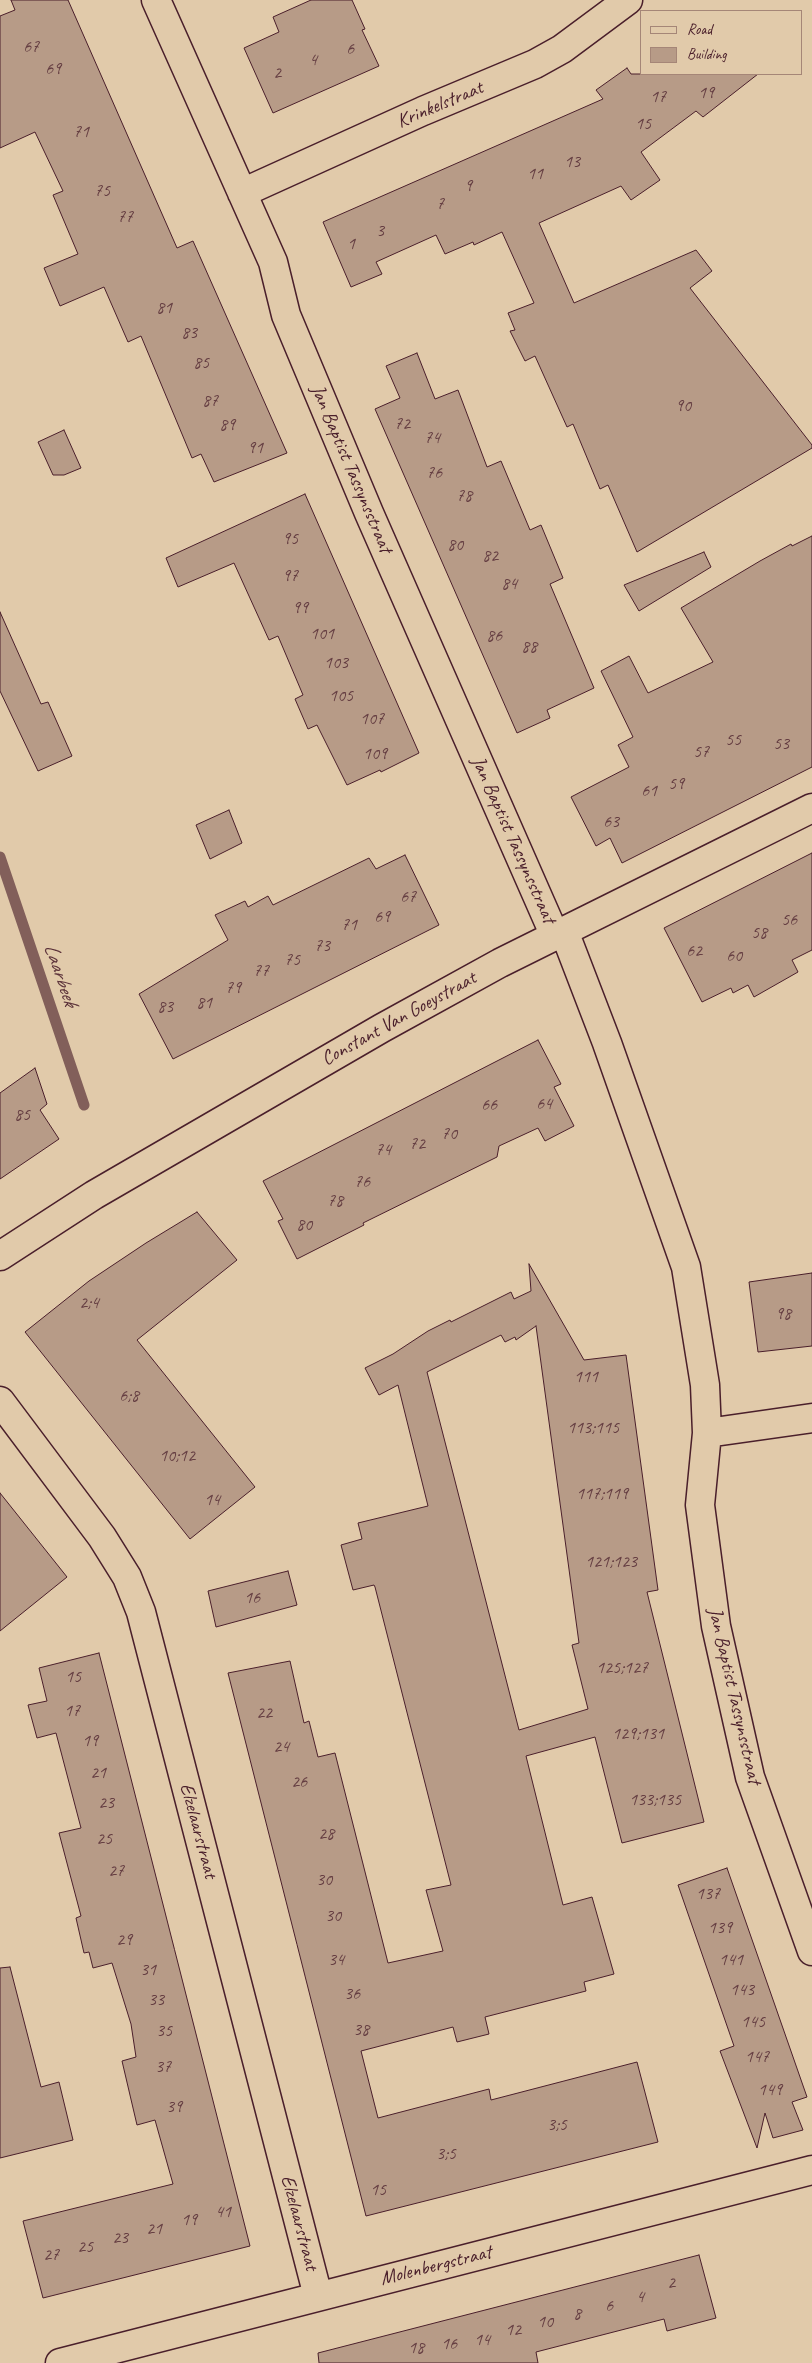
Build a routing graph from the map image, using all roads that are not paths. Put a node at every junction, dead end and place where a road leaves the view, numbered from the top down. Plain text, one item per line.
1 (156, 0) edge
2 (628, 0) edge
3 (242, 194) junction
4 (812, 808) edge
5 (559, 933) junction
6 (0, 1256) edge
7 (0, 1401) edge
8 (812, 1418) edge
9 (707, 1433) junction
10 (812, 1951) edge
11 (812, 2170) edge
12 (318, 2296) junction
13 (60, 2363) edge

1 - 3 street, Jan Baptist Tassynsstraat
2 - 3 street, Krinkelstraat
3 - 5 street, Jan Baptist Tassynsstraat
4 - 5 street, Constant Van Goeystraat
5 - 6 street, Constant Van Goeystraat
5 - 9 street, Jan Baptist Tassynsstraat
7 - 12 street, Elzelaarstraat
8 - 9 street
9 - 10 street, Jan Baptist Tassynsstraat
11 - 12 street, Molenbergstraat
12 - 13 street, Molenbergstraat

